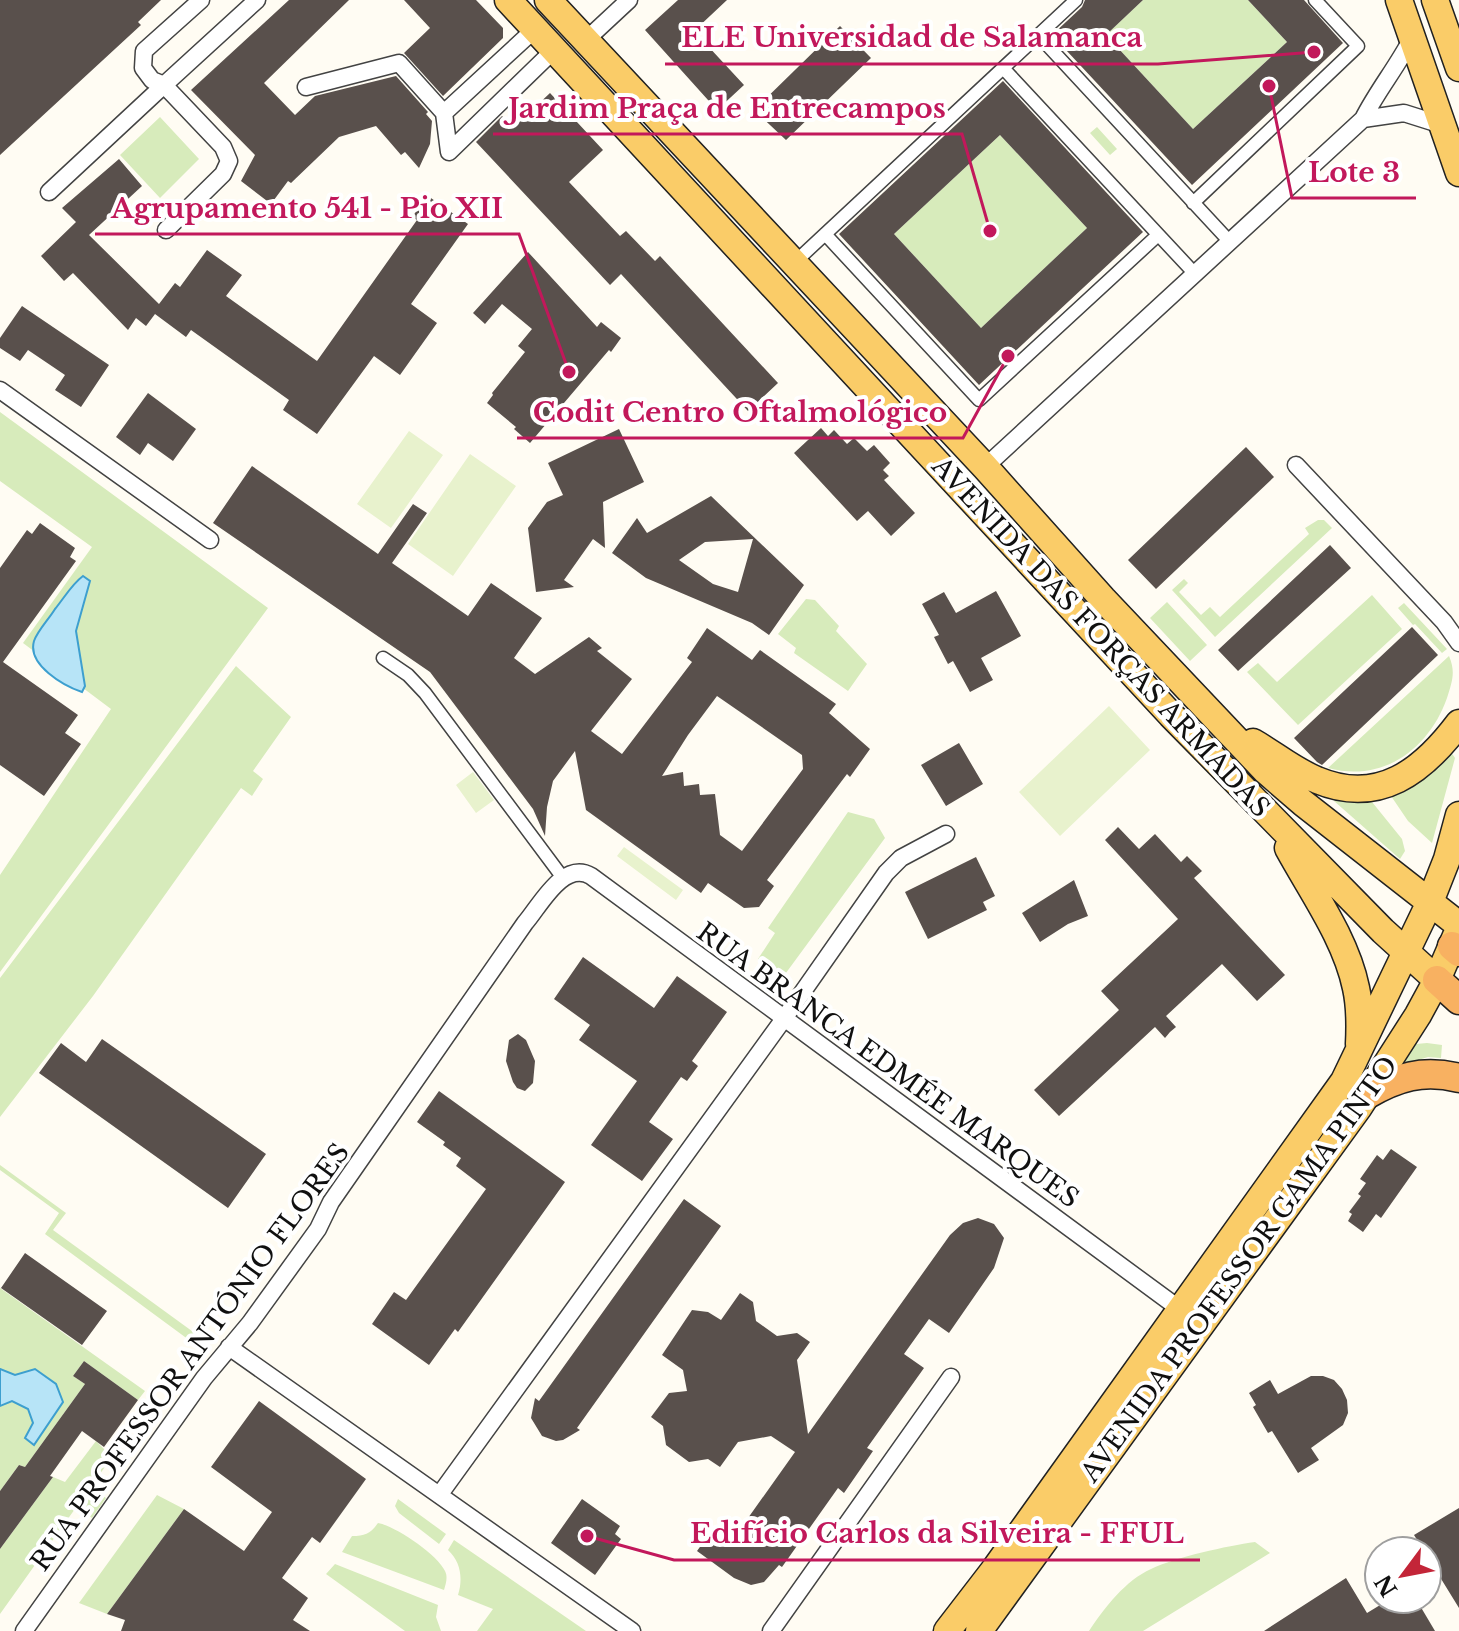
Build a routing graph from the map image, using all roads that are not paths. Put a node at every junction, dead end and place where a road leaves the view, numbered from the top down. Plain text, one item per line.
1 (201, 0) edge
2 (257, 0) edge
3 (508, 0) edge
4 (548, 0) edge
5 (629, 0) edge
6 (1076, 0) edge
7 (1315, 0) edge
8 (1399, 0) edge
9 (1435, 0) edge
10 (535, 29) junction
11 (1038, 35) junction
12 (1412, 38) junction
13 (586, 40) junction
14 (554, 50) junction
15 (1003, 68) junction
16 (1459, 68) edge
17 (164, 85) junction
18 (306, 87) dead end
19 (444, 113) junction
20 (1363, 119) junction
21 (1442, 125) junction
22 (1459, 173) edge
23 (49, 192) dead end
24 (1193, 203) junction
25 (166, 230) dead end
26 (825, 234) junction
27 (1158, 235) junction
28 (1230, 242) junction
29 (794, 263) junction
30 (1195, 274) junction
31 (0, 390) edge
32 (1296, 465) dead end
33 (985, 467) junction
34 (210, 540) dead end
35 (1451, 624) edge
36 (1459, 643) edge
37 (383, 658) dead end
38 (1219, 722) junction
39 (1459, 723) edge
40 (1459, 815) edge
41 (1275, 823) junction
42 (946, 834) dead end
43 (563, 878) junction
44 (1430, 902) junction
45 (1457, 938) edge
46 (1406, 953) junction
47 (1437, 980) junction
48 (1459, 1000) edge
49 (783, 1020) junction
50 (1359, 1051) junction
51 (1459, 1078) edge
52 (1366, 1095) junction
53 (1181, 1310) junction
54 (229, 1347) junction
55 (951, 1377) dead end
56 (440, 1494) junction
57 (24, 1631) edge
58 (632, 1631) edge
59 (771, 1631) edge
60 (947, 1631) edge
61 (979, 1631) edge

1 - 17 street
2 - 17 street
3 - 10 main road, AVENIDA DAS FORÇAS ARMADAS
4 - 13 main road, AVENIDA DAS FORÇAS ARMADAS
5 - 13 street
6 - 11 street
7 - 24 street
8 - 12 main road
9 - 16 main road
10 - 14 main road, AVENIDA DAS FORÇAS ARMADAS
10 - 19 street
11 - 15 street
11 - 24 street
12 - 20 street
12 - 21 main road
13 - 29 main road, AVENIDA DAS FORÇAS ARMADAS
14 - 19 street
14 - 41 main road, AVENIDA DAS FORÇAS ARMADAS
15 - 26 street
15 - 27 street
17 - 23 street
17 - 25 street
18 - 19 street
20 - 21 street
20 - 28 street
21 - 22 main road
24 - 28 street
26 - 27 street
26 - 29 street
27 - 30 street
28 - 30 street
29 - 33 main road, AVENIDA DAS FORÇAS ARMADAS
30 - 33 street
31 - 34 street
32 - 35 street
33 - 38 main road, AVENIDA DAS FORÇAS ARMADAS
35 - 36 street
37 - 43 street
38 - 39 main road
38 - 44 main road, AVENIDA DAS FORÇAS ARMADAS
40 - 44 main road, AVENIDA PROFESSOR GAMA PINTO
41 - 46 main road, AVENIDA DAS FORÇAS ARMADAS
41 - 50 main road
42 - 49 street
43 - 49 street, RUA BRANCA EDMÉE MARQUES
43 - 54 street, RUA PROFESSOR ANTÓNIO FLORES
44 - 45 main road, AVENIDA DAS FORÇAS ARMADAS
44 - 46 main road, AVENIDA PROFESSOR GAMA PINTO
45 - 46 main road
45 - 47 main road, AVENIDA PROFESSOR GAMA PINTO
46 - 47 main road, AVENIDA DAS FORÇAS ARMADAS
46 - 50 main road, AVENIDA PROFESSOR GAMA PINTO
47 - 48 highway, AVENIDA DAS FORÇAS ARMADAS
47 - 52 main road, AVENIDA PROFESSOR GAMA PINTO
49 - 53 street, RUA BRANCA EDMÉE MARQUES
49 - 56 street
50 - 53 main road, AVENIDA PROFESSOR GAMA PINTO
51 - 52 highway
52 - 61 main road, AVENIDA PROFESSOR GAMA PINTO
53 - 60 main road, AVENIDA PROFESSOR GAMA PINTO
54 - 56 street
54 - 57 street, RUA PROFESSOR ANTÓNIO FLORES
55 - 59 street
56 - 58 street

